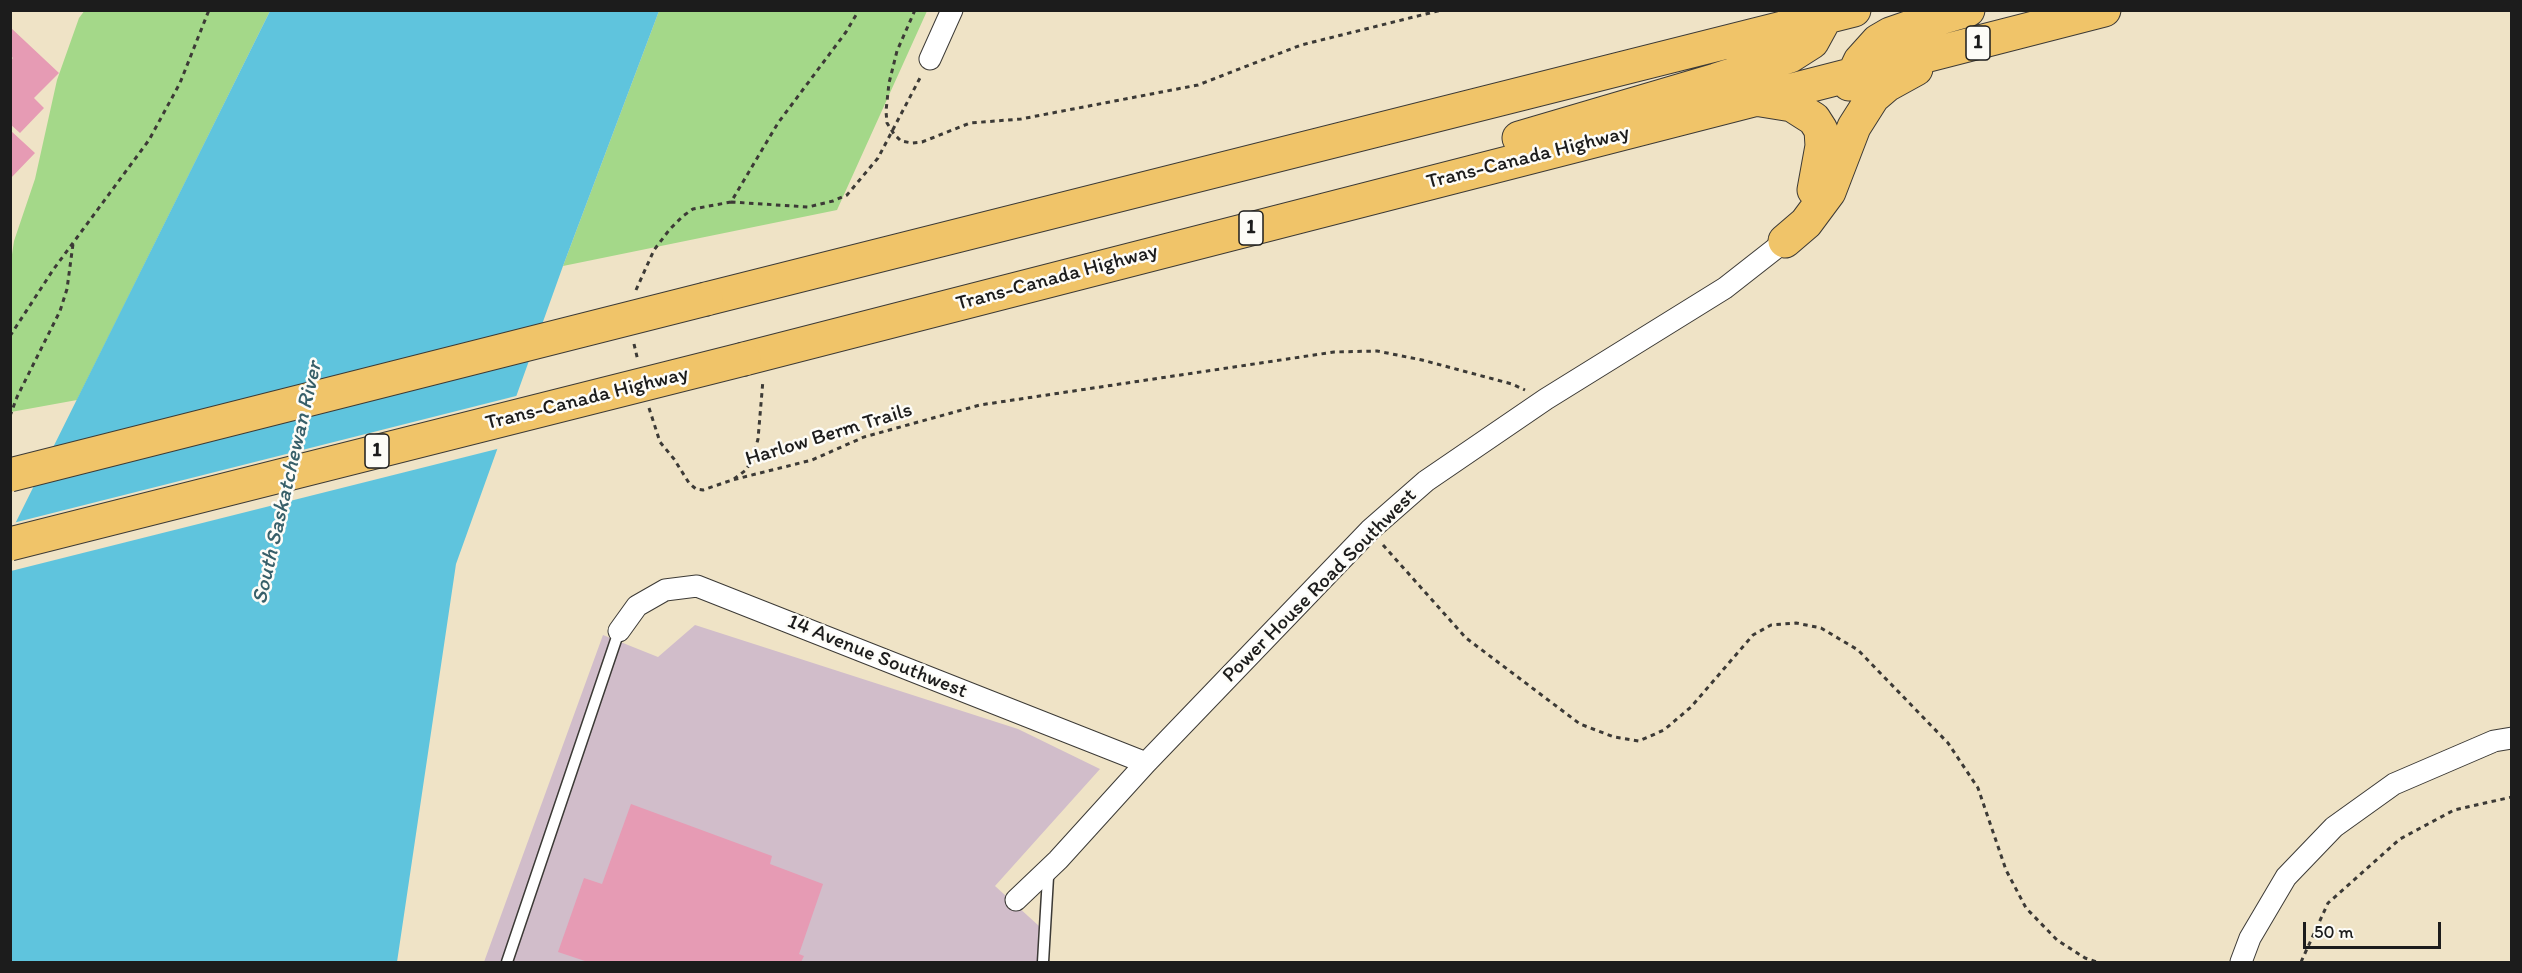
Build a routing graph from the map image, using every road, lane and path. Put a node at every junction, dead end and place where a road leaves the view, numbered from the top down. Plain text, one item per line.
1 (209, 10) edge
2 (859, 10) edge
3 (915, 10) edge
4 (952, 10) edge
5 (1442, 10) edge
6 (1780, 10) edge
7 (1968, 10) edge
8 (2104, 10) edge
9 (1837, 13) edge
10 (1960, 48) junction
11 (1683, 54) junction
12 (930, 59) joint
13 (1853, 75) junction
14 (1759, 99) junction
15 (893, 132) junction
16 (1817, 185) junction
17 (1358, 201) junction
18 (731, 202) junction
19 (1785, 241) junction
20 (74, 242) junction
21 (634, 299) dead end
22 (10, 336) edge
23 (633, 337) dead end
24 (638, 363) dead end
25 (749, 370) junction
26 (1546, 399) junction
27 (649, 405) dead end
28 (10, 416) edge
29 (10, 475) edge
30 (732, 480) junction
31 (1370, 530) junction
32 (10, 544) edge
33 (619, 631) joint
34 (2511, 738) edge
35 (1146, 763) junction
36 (2511, 797) edge
37 (1058, 860) junction
38 (1016, 900) dead end
39 (507, 963) edge
40 (1043, 963) edge
41 (2097, 963) edge
42 (2241, 963) edge
43 (2301, 963) edge

1 - 20 path
2 - 18 path
3 - 15 path
4 - 12 street
5 - 15 path
6 - 11 highway
7 - 13 highway
8 - 10 highway, Trans-Canada Highway / 1
9 - 11 highway
9 - 17 highway
10 - 13 highway, Trans-Canada Highway / 1
10 - 19 highway
11 - 29 highway, bridge
12 - 15 path
13 - 14 highway, Trans-Canada Highway / 1
13 - 16 highway
14 - 16 highway
14 - 17 highway, Trans-Canada Highway / 1
15 - 18 path
16 - 19 highway
17 - 25 highway, Trans-Canada Highway / 1
18 - 21 path
19 - 26 street, Power House Road Southwest
20 - 22 path
20 - 28 path
23 - 24 path
25 - 30 path
25 - 32 highway, Trans-Canada Highway / 1, bridge
26 - 30 path, Harlow Berm Trails
26 - 31 street, Power House Road Southwest
27 - 30 path, Harlow Berm Trails
31 - 35 street, Power House Road Southwest
31 - 41 path
33 - 35 street, 14 Avenue Southwest
33 - 39 lane
34 - 42 street
35 - 37 street, Power House Road Southwest
36 - 43 path
37 - 38 street, Power House Road Southwest
37 - 40 lane

